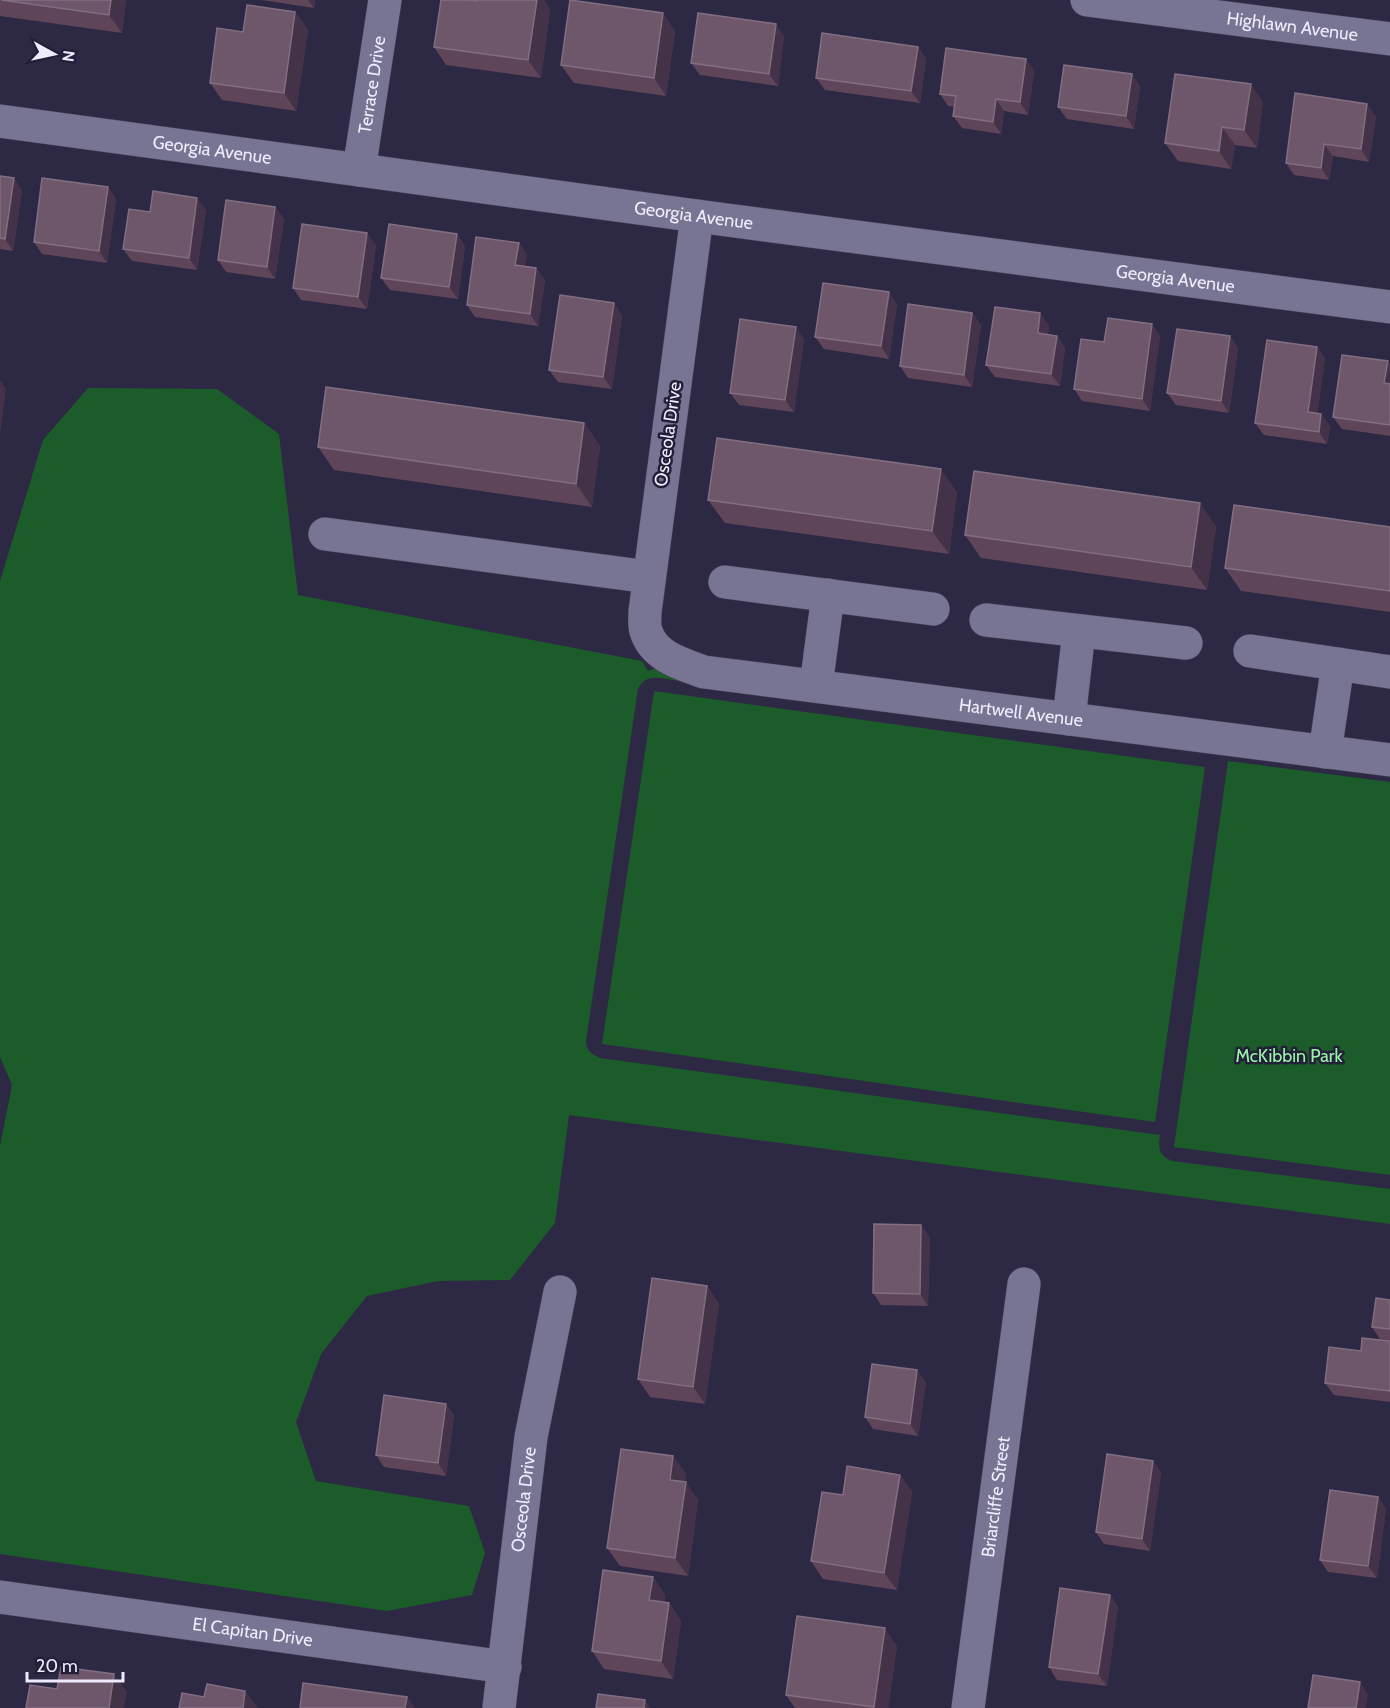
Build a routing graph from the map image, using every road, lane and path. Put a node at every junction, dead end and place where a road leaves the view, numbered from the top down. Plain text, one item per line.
1 (385, 0) edge
2 (1087, 0) edge
3 (1390, 39) edge
4 (0, 121) edge
5 (359, 170) junction
6 (697, 216) junction
7 (1390, 307) edge
8 (325, 534) dead end
9 (649, 577) junction
10 (725, 582) dead end
11 (828, 596) junction
12 (933, 609) dead end
13 (986, 620) dead end
14 (1079, 631) junction
15 (1186, 644) dead end
16 (656, 650) joint
17 (1250, 651) dead end
18 (1338, 664) junction
19 (1390, 672) edge
20 (816, 686) junction
21 (1069, 719) junction
22 (1324, 752) junction
23 (1390, 760) edge
24 (1023, 1284) dead end
25 (560, 1292) dead end
26 (0, 1597) edge
27 (505, 1667) junction
28 (500, 1708) edge
29 (968, 1708) edge

1 - 5 street, Terrace Drive
2 - 3 street, Highlawn Avenue
4 - 5 street, Georgia Avenue
5 - 6 street, Georgia Avenue
6 - 7 street, Georgia Avenue
6 - 9 street, Osceola Drive
8 - 9 street
9 - 16 street, Osceola Drive
10 - 11 street
11 - 12 street
11 - 20 street
13 - 14 street
14 - 15 street
14 - 21 street
16 - 20 street, Hartwell Avenue
17 - 18 street
18 - 19 street
18 - 22 street
20 - 21 street, Hartwell Avenue
21 - 22 street, Hartwell Avenue
22 - 23 street, Hartwell Avenue
24 - 29 street, Briarcliffe Street
25 - 27 street, Osceola Drive
26 - 27 street, El Capitan Drive
27 - 28 street, Osceola Drive

